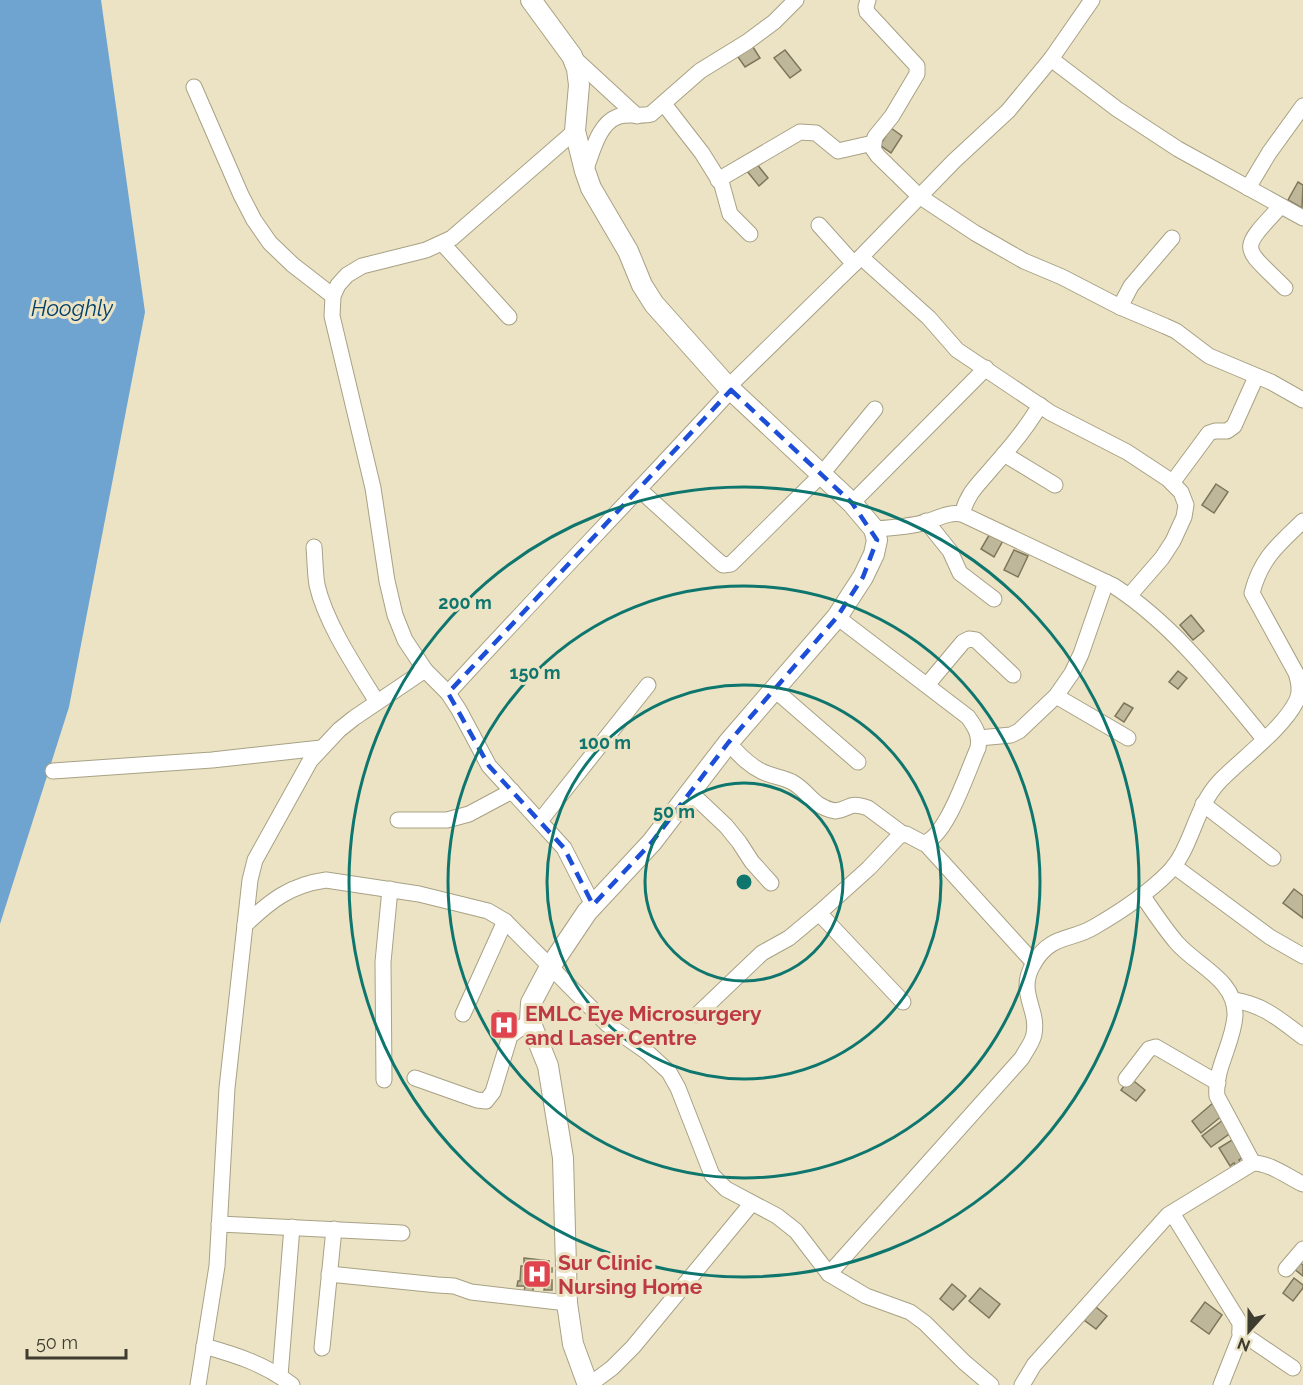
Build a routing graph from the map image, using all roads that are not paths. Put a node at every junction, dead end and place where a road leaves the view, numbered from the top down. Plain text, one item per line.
1 (531, 0) edge
2 (796, 0) edge
3 (868, 0) edge
4 (1092, 0) edge
5 (572, 56) junction
6 (1051, 59) junction
7 (194, 87) dead end
8 (664, 104) junction
9 (1303, 106) edge
10 (637, 116) junction
11 (575, 131) junction
12 (873, 143) junction
13 (585, 171) junction
14 (718, 180) junction
15 (1248, 188) junction
16 (919, 196) junction
17 (1281, 207) junction
18 (1303, 219) edge
19 (819, 225) dead end
20 (750, 234) dead end
21 (1173, 238) dead end
22 (443, 244) junction
23 (858, 261) junction
24 (1286, 288) dead end
25 (333, 296) junction
26 (1119, 307) junction
27 (509, 317) dead end
28 (986, 369) junction
29 (1256, 377) junction
30 (730, 388) junction
31 (1302, 396) edge
32 (1040, 405) junction
33 (875, 410) dead end
34 (1005, 454) junction
35 (821, 475) junction
36 (1172, 483) junction
37 (1055, 485) dead end
38 (640, 490) junction
39 (852, 503) junction
40 (962, 514) junction
41 (1303, 521) edge
42 (926, 522) junction
43 (874, 529) junction
44 (314, 547) dead end
45 (1106, 582) junction
46 (1129, 596) junction
47 (994, 599) dead end
48 (837, 617) junction
49 (425, 670) junction
50 (1013, 675) dead end
51 (648, 685) dead end
52 (927, 685) junction
53 (1302, 687) edge
54 (775, 690) junction
55 (448, 693) junction
56 (1056, 696) junction
57 (377, 702) junction
58 (979, 738) junction
59 (1128, 738) dead end
60 (1264, 739) junction
61 (728, 744) junction
62 (321, 748) junction
63 (858, 762) dead end
64 (53, 771) dead end
65 (512, 791) junction
66 (690, 792) junction
67 (1203, 804) junction
68 (398, 820) dead end
69 (540, 821) junction
70 (903, 834) junction
71 (925, 843) junction
72 (1273, 858) dead end
73 (1174, 866) junction
74 (771, 884) dead end
75 (390, 889) junction
76 (1142, 895) junction
77 (593, 905) junction
78 (819, 913) junction
79 (505, 921) junction
80 (244, 925) junction
81 (1303, 956) edge
82 (1034, 963) junction
83 (550, 967) junction
84 (1234, 1000) junction
85 (903, 1002) dead end
86 (463, 1014) dead end
87 (697, 1015) dead end
88 (530, 1022) junction
89 (1303, 1037) edge
90 (415, 1078) dead end
91 (1126, 1078) dead end
92 (384, 1080) dead end
93 (1218, 1083) junction
94 (1253, 1163) junction
95 (1303, 1184) edge
96 (752, 1203) junction
97 (1172, 1213) junction
98 (219, 1224) junction
99 (292, 1227) junction
100 (334, 1229) junction
101 (402, 1233) dead end
102 (1303, 1249) edge
103 (1286, 1269) dead end
104 (329, 1274) junction
105 (829, 1274) junction
106 (567, 1303) junction
107 (1240, 1332) junction
108 (204, 1346) junction
109 (322, 1348) dead end
110 (1293, 1368) dead end
111 (286, 1380) edge
112 (198, 1385) edge
113 (589, 1385) edge
114 (991, 1385) edge
115 (1022, 1385) edge
116 (1221, 1385) edge

1 - 5 main road
2 - 8 street
3 - 12 street
4 - 6 street
5 - 10 street
5 - 11 main road
6 - 15 street
6 - 16 street
7 - 25 street
8 - 10 street
8 - 14 street
9 - 15 street
10 - 13 street
11 - 13 main road
11 - 22 street
12 - 14 street
12 - 16 street
13 - 30 main road
14 - 20 street
15 - 17 street
16 - 23 street
16 - 26 street
17 - 18 street
17 - 24 street
19 - 23 street
21 - 26 street
22 - 25 street
22 - 27 street
23 - 28 street
23 - 30 street
25 - 49 street
26 - 29 street
28 - 32 street
28 - 39 street
29 - 31 street
29 - 36 street
30 - 35 main road
30 - 38 street
32 - 34 street
32 - 36 street
33 - 35 street
34 - 37 street
34 - 40 street
35 - 38 street
35 - 39 main road
36 - 46 street
38 - 55 street
39 - 43 main road
40 - 42 street
40 - 45 street
41 - 53 street
42 - 43 street
42 - 47 street
43 - 48 main road
44 - 57 street
45 - 46 street
45 - 56 street
46 - 60 street
48 - 52 street
48 - 54 main road
49 - 55 street
49 - 57 street
50 - 52 street
51 - 69 street
52 - 58 street
53 - 60 street
54 - 61 main road
54 - 63 street
55 - 65 street
56 - 58 street
56 - 59 street
57 - 62 street
58 - 71 street
60 - 67 street
61 - 66 main road
61 - 70 street
62 - 64 street
62 - 80 street
65 - 68 street
65 - 69 street
66 - 74 street
66 - 77 main road
67 - 72 street
67 - 73 street
69 - 77 street
70 - 71 street
70 - 78 street
71 - 82 street
73 - 76 street
73 - 81 street
75 - 79 street
75 - 80 street
75 - 92 street
76 - 82 street
76 - 84 street
77 - 83 main road
78 - 85 street
78 - 87 street
79 - 83 street
79 - 86 street
80 - 98 street
82 - 105 street
83 - 88 main road
83 - 96 street
84 - 89 street
84 - 93 street
88 - 90 street
88 - 106 main road
91 - 93 street
93 - 94 street
94 - 95 street
94 - 97 street
96 - 105 street
96 - 113 street
97 - 107 street
97 - 115 street
98 - 99 street
98 - 108 street
99 - 100 street
99 - 111 street
100 - 101 street
100 - 104 street
102 - 103 street
104 - 106 street
104 - 109 street
105 - 114 street
106 - 113 main road
107 - 110 street
107 - 116 street
108 - 111 street
108 - 112 street

